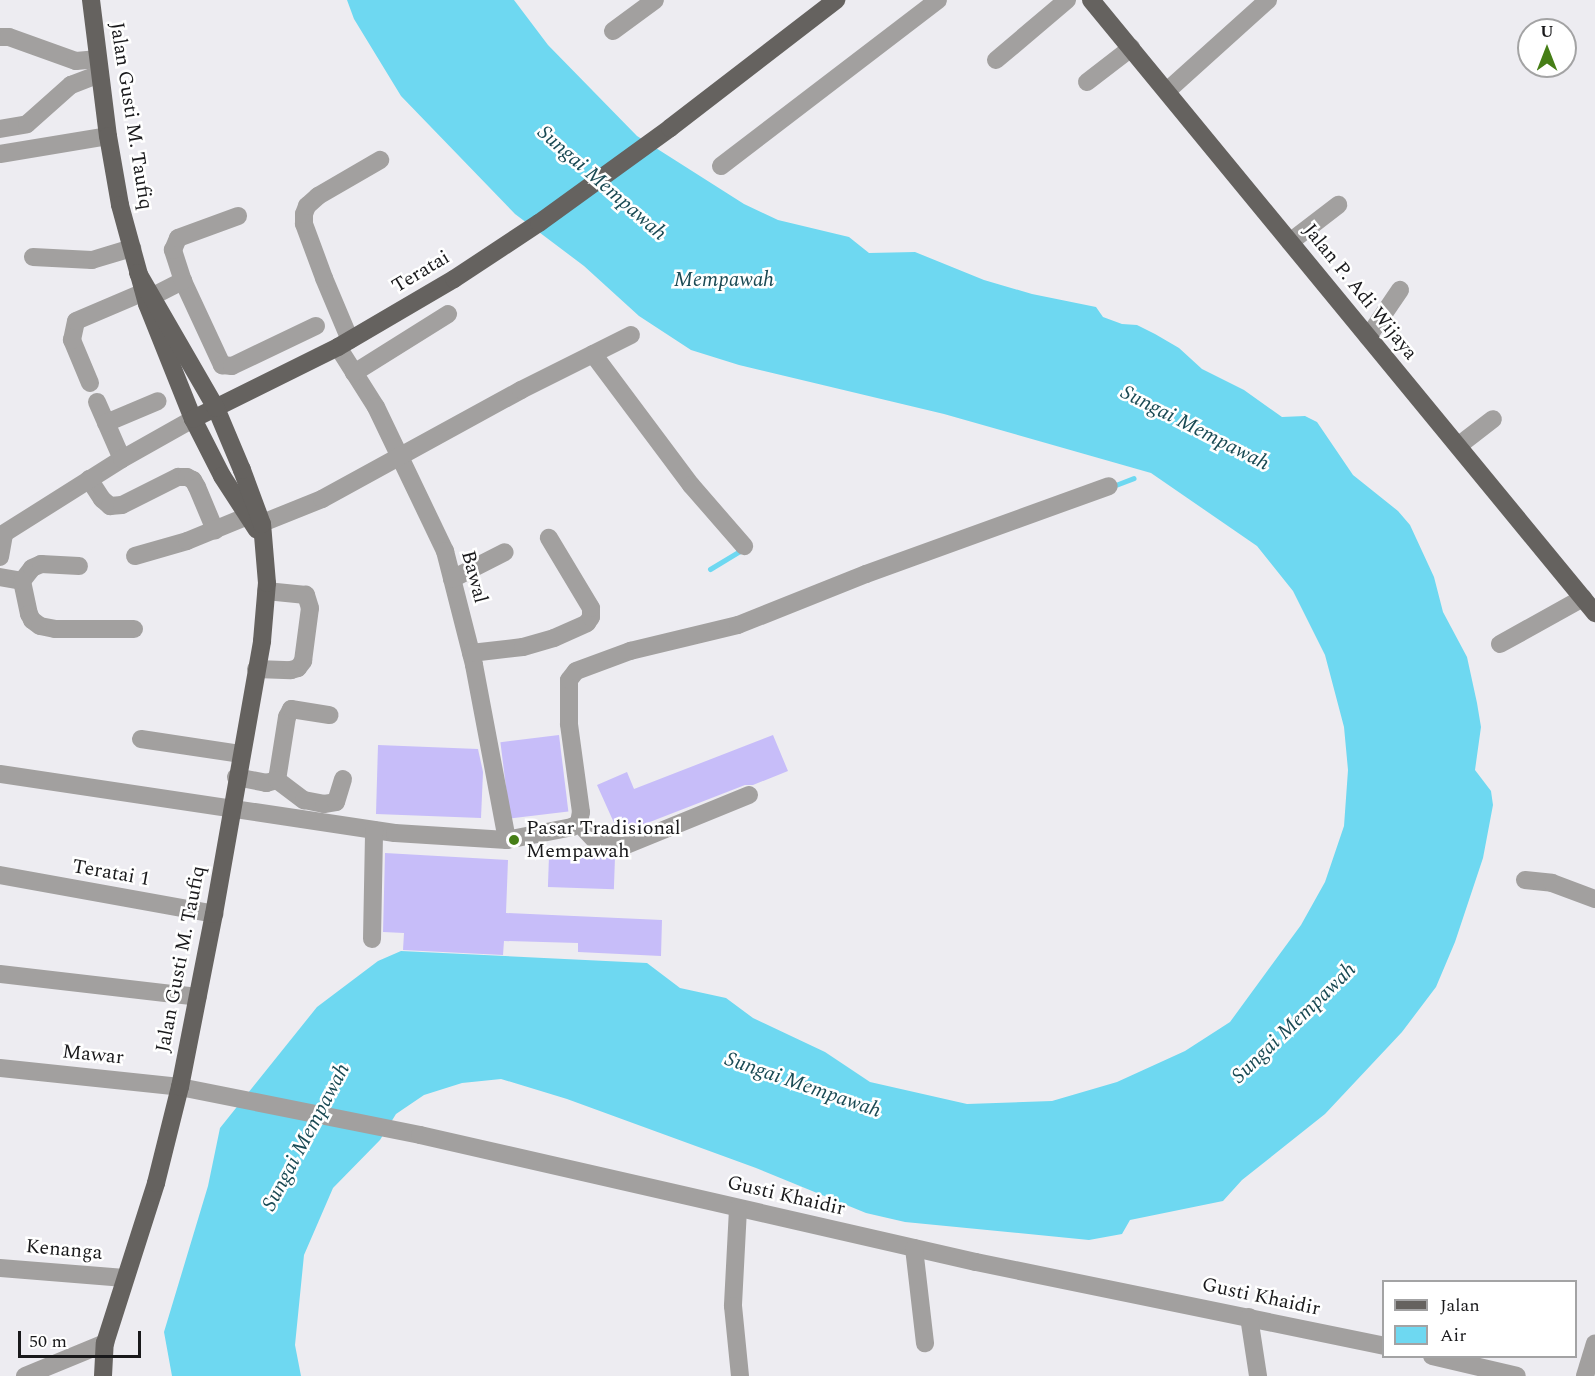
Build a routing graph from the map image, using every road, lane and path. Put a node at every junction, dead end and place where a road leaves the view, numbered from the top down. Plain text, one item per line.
1 (91, 0) edge
2 (655, 0) edge
3 (836, 0) edge
4 (938, 0) edge
5 (1068, 0) edge
6 (1091, 0) edge
7 (1268, 0) edge
8 (613, 31) dead end
9 (0, 37) edge
10 (1131, 48) junction
11 (996, 60) dead end
12 (99, 66) junction
13 (1087, 82) dead end
14 (1167, 91) junction
15 (0, 129) edge
16 (108, 135) junction
17 (0, 154) edge
18 (380, 160) dead end
19 (721, 166) dead end
20 (1338, 205) dead end
21 (238, 216) dead end
22 (1290, 242) junction
23 (132, 248) junction
24 (33, 256) dead end
25 (183, 281) junction
26 (1400, 290) dead end
27 (148, 294) junction
28 (448, 314) dead end
29 (316, 326) dead end
30 (631, 335) dead end
31 (1368, 337) junction
32 (344, 343) junction
33 (593, 354) junction
34 (354, 373) junction
35 (90, 383) dead end
36 (158, 401) dead end
37 (97, 402) dead end
38 (216, 408) junction
39 (193, 419) junction
40 (1493, 419) dead end
41 (106, 423) junction
42 (1458, 446) junction
43 (401, 457) junction
44 (122, 459) junction
45 (89, 479) junction
46 (1109, 486) dead end
47 (255, 522) junction
48 (215, 531) junction
49 (2, 535) edge
50 (549, 538) dead end
51 (744, 546) dead end
52 (506, 552) dead end
53 (135, 556) dead end
54 (0, 557) edge
55 (79, 566) dead end
56 (0, 577) edge
57 (452, 579) junction
58 (22, 581) junction
59 (266, 591) junction
60 (1583, 598) junction
61 (1595, 613) edge
62 (135, 628) dead end
63 (1500, 644) dead end
64 (471, 653) junction
65 (256, 669) junction
66 (330, 715) dead end
67 (141, 739) dead end
68 (240, 754) junction
69 (0, 774) edge
70 (236, 777) junction
71 (343, 779) dead end
72 (277, 780) junction
73 (749, 795) dead end
74 (231, 809) junction
75 (579, 823) junction
76 (374, 830) junction
77 (507, 840) junction
78 (0, 875) edge
79 (1525, 880) dead end
80 (1595, 899) edge
81 (214, 914) junction
82 (372, 939) dead end
83 (1, 979) edge
84 (198, 996) junction
85 (0, 1068) edge
86 (180, 1088) junction
87 (738, 1209) junction
88 (914, 1248) junction
89 (0, 1268) edge
90 (125, 1278) junction
91 (1249, 1317) junction
92 (105, 1343) junction
93 (925, 1343) dead end
94 (1595, 1344) edge
95 (1382, 1346) edge
96 (1440, 1358) edge
97 (25, 1376) edge
98 (103, 1376) edge
99 (740, 1376) edge
100 (1258, 1376) edge
101 (1517, 1376) edge
102 (1586, 1376) edge

1 - 12 main road, Jalan Gusti M. Taufiq
2 - 8 street
3 - 32 main road, Teratai
4 - 19 street
5 - 11 street
6 - 10 main road, Jalan P. Adi Wijaya
7 - 14 street
9 - 12 street
10 - 13 street
10 - 14 main road, Jalan P. Adi Wijaya
12 - 15 street
12 - 16 main road, Jalan Gusti M. Taufiq
14 - 22 main road, Jalan P. Adi Wijaya
16 - 17 street
16 - 23 main road, Jalan Gusti M. Taufiq
18 - 32 street, Bawal
20 - 22 street
21 - 25 street
22 - 31 main road, Jalan P. Adi Wijaya
23 - 24 street
23 - 27 main road, Jalan Gusti M. Taufiq
25 - 27 street
25 - 29 street
26 - 31 street
27 - 35 street
27 - 38 main road, Jalan Gusti M. Taufiq
27 - 39 main road, Jalan Gusti M. Taufiq
28 - 34 street
30 - 33 street
31 - 42 main road, Jalan P. Adi Wijaya
32 - 34 street, Bawal
32 - 38 main road, Teratai
33 - 43 street
33 - 51 street
34 - 43 street, Bawal
36 - 41 street
37 - 41 street
38 - 39 main road, Teratai
38 - 47 main road, Jalan Gusti M. Taufiq
39 - 44 street, Teratai
39 - 47 main road, Jalan Gusti M. Taufiq
40 - 42 street
41 - 44 street
42 - 60 main road, Jalan P. Adi Wijaya
43 - 47 street
43 - 57 street, Bawal
44 - 45 street, Teratai
45 - 48 street
45 - 49 street, Teratai
46 - 75 street
47 - 48 street
47 - 59 main road, Jalan Gusti M. Taufiq
48 - 53 street
49 - 54 street
50 - 64 street
52 - 57 street
55 - 58 street
56 - 58 street
57 - 64 street, Bawal
58 - 62 street
59 - 65 main road, Jalan Gusti M. Taufiq
59 - 65 street
60 - 61 main road, Jalan P. Adi Wijaya
60 - 63 street
64 - 77 street, Bawal
65 - 68 main road, Jalan Gusti M. Taufiq
66 - 72 street
67 - 68 street
68 - 70 main road, Jalan Gusti M. Taufiq
69 - 74 street
70 - 72 street
70 - 74 main road, Jalan Gusti M. Taufiq
71 - 72 street
73 - 75 street
74 - 76 street
74 - 81 main road, Jalan Gusti M. Taufiq
75 - 77 street
76 - 77 street
76 - 82 street
78 - 81 street, Teratai 1
79 - 80 street
81 - 84 main road, Jalan Gusti M. Taufiq
83 - 84 street
84 - 86 main road, Jalan Gusti M. Taufiq
85 - 86 street, Mawar
86 - 87 street, Gusti Khaidir
86 - 90 main road, Jalan Gusti M. Taufiq
87 - 88 street, Gusti Khaidir
87 - 99 street
88 - 91 street, Gusti Khaidir
88 - 93 street
89 - 90 street, Kenanga
90 - 92 main road, Jalan Gusti M. Taufiq
91 - 95 street, Gusti Khaidir
91 - 100 street
92 - 97 street
92 - 98 main road, Jalan Gusti M. Taufiq
94 - 102 street
96 - 101 street

